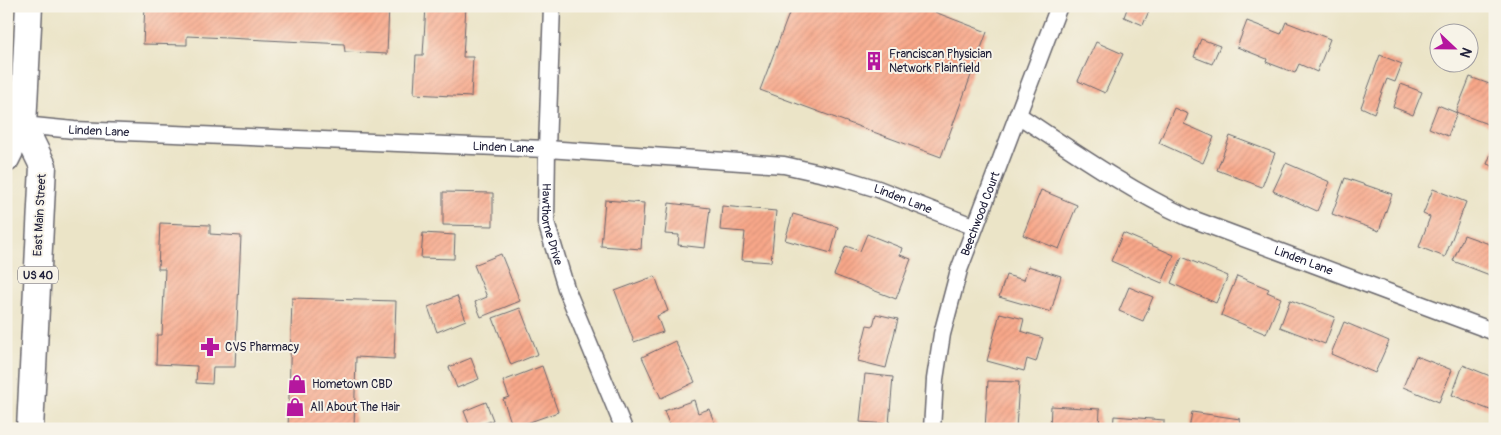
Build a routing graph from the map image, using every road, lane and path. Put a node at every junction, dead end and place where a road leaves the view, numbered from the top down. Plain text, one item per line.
1 (29, 6) edge
2 (552, 6) edge
3 (1059, 6) edge
4 (1018, 115) junction
5 (23, 126) junction
6 (546, 149) junction
7 (6, 159) edge
8 (975, 227) junction
9 (1495, 332) edge
10 (30, 429) edge
11 (624, 429) edge
12 (932, 429) edge

1 - 5 main road, East Main Street / US 40
2 - 6 street, Hawthorne Drive
3 - 4 street, Beechwood Court
4 - 8 street, Beechwood Court
4 - 9 street, Linden Lane
5 - 6 street, Linden Lane
5 - 7 main road, East Main Street / US 40
5 - 10 main road, East Main Street / US 40
6 - 8 street, Linden Lane
6 - 11 street, Hawthorne Drive
8 - 12 street, Beechwood Court

